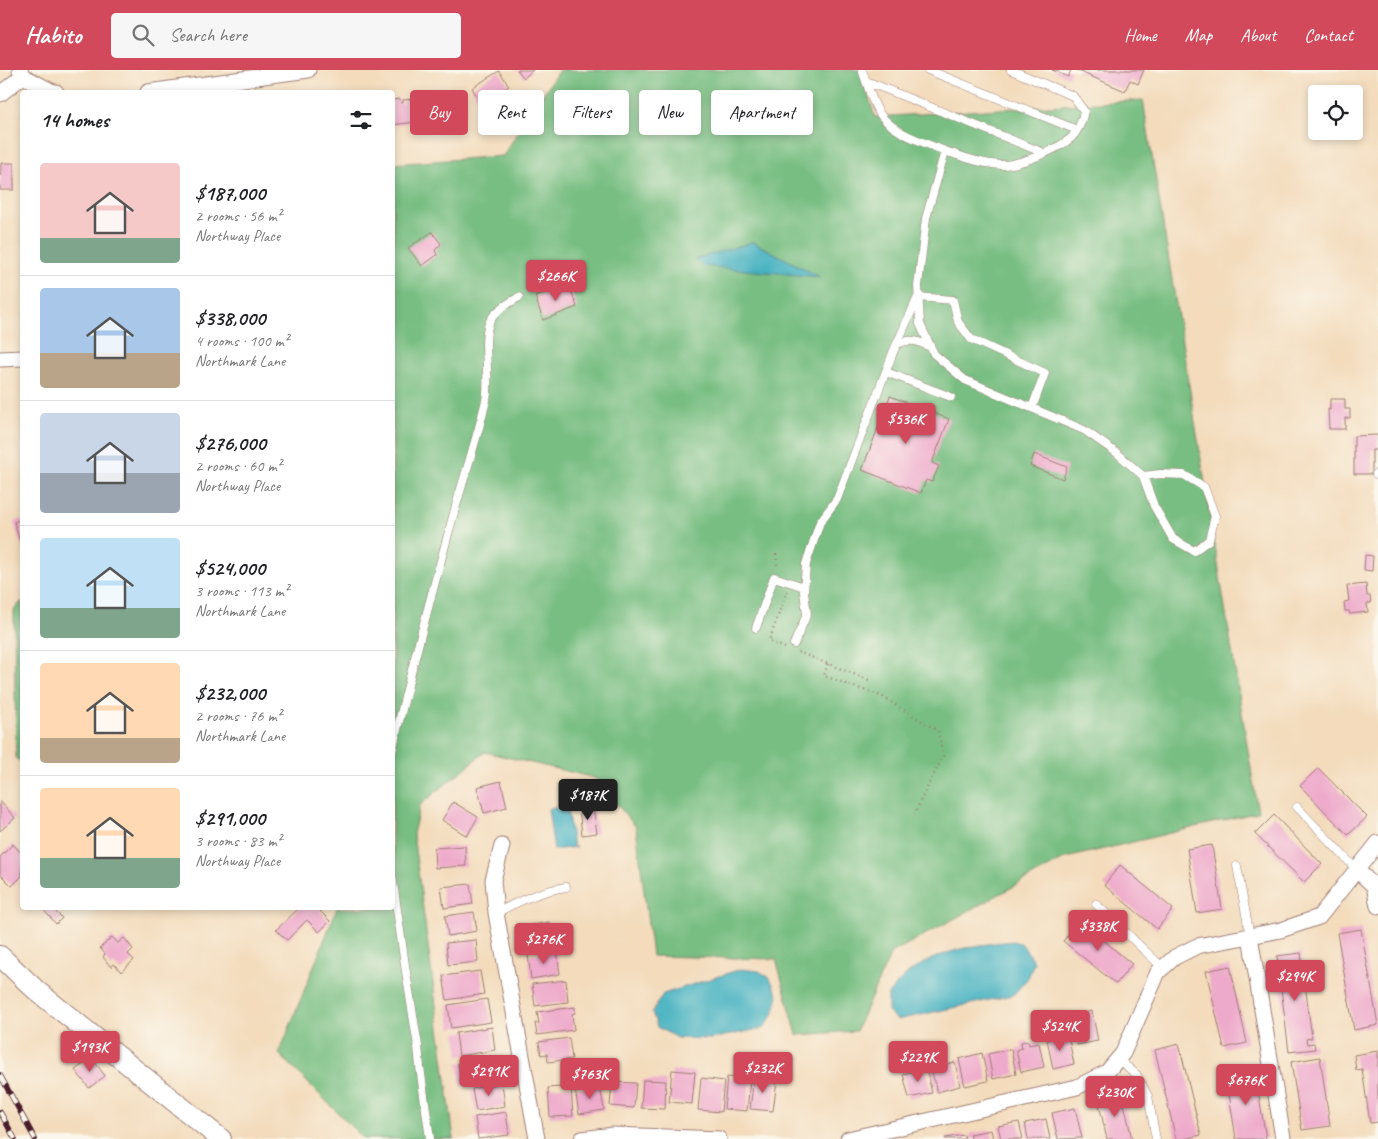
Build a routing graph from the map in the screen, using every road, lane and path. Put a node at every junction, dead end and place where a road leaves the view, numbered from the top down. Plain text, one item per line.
1 (308, 70) edge
2 (862, 70) edge
3 (928, 70) edge
4 (1012, 70) edge
5 (22, 73) edge
6 (866, 81) junction
7 (52, 90) edge
8 (163, 90) edge
9 (0, 94) edge
10 (1077, 130) junction
11 (945, 152) junction
12 (1044, 153) junction
13 (519, 297) dead end
14 (918, 297) junction
15 (897, 344) junction
16 (931, 348) junction
17 (0, 358) edge
18 (20, 358) edge
19 (886, 372) junction
20 (951, 397) dead end
21 (1032, 408) junction
22 (1143, 476) junction
23 (804, 588) junction
24 (756, 628) dead end
25 (794, 644) dead end
26 (828, 664) dead end
27 (395, 739) edge
28 (1297, 807) dead end
29 (914, 814) dead end
30 (1378, 843) edge
31 (502, 846) dead end
32 (1237, 866) dead end
33 (1357, 870) junction
34 (566, 887) dead end
35 (395, 896) edge
36 (1096, 904) dead end
37 (1378, 906) edge
38 (496, 913) junction
39 (1250, 936) junction
40 (0, 956) edge
41 (1163, 968) junction
42 (1118, 1059) junction
43 (1283, 1138) edge
44 (221, 1139) edge
45 (430, 1139) edge
46 (537, 1139) edge
47 (582, 1139) edge
48 (719, 1139) edge
49 (848, 1139) edge
50 (1156, 1139) edge

1 - 8 street
2 - 6 lane
3 - 10 lane
4 - 10 lane
5 - 7 street
5 - 9 street
6 - 11 lane
6 - 12 lane
10 - 12 lane
11 - 12 lane
11 - 14 lane
13 - 27 lane
14 - 15 lane
14 - 16 lane
14 - 21 lane
15 - 16 lane
15 - 19 lane
16 - 21 lane
17 - 18 street
19 - 20 lane
19 - 23 lane
21 - 22 lane
22 - 22 lane
23 - 24 lane
23 - 25 lane
26 - 29 path
28 - 33 lane
30 - 33 street
31 - 38 street
32 - 39 lane
33 - 37 street
33 - 39 street
34 - 38 lane
35 - 45 lane
36 - 41 lane
38 - 46 street
39 - 41 street
39 - 43 street
40 - 44 street
41 - 42 street
42 - 49 street
42 - 50 lane
47 - 48 street

